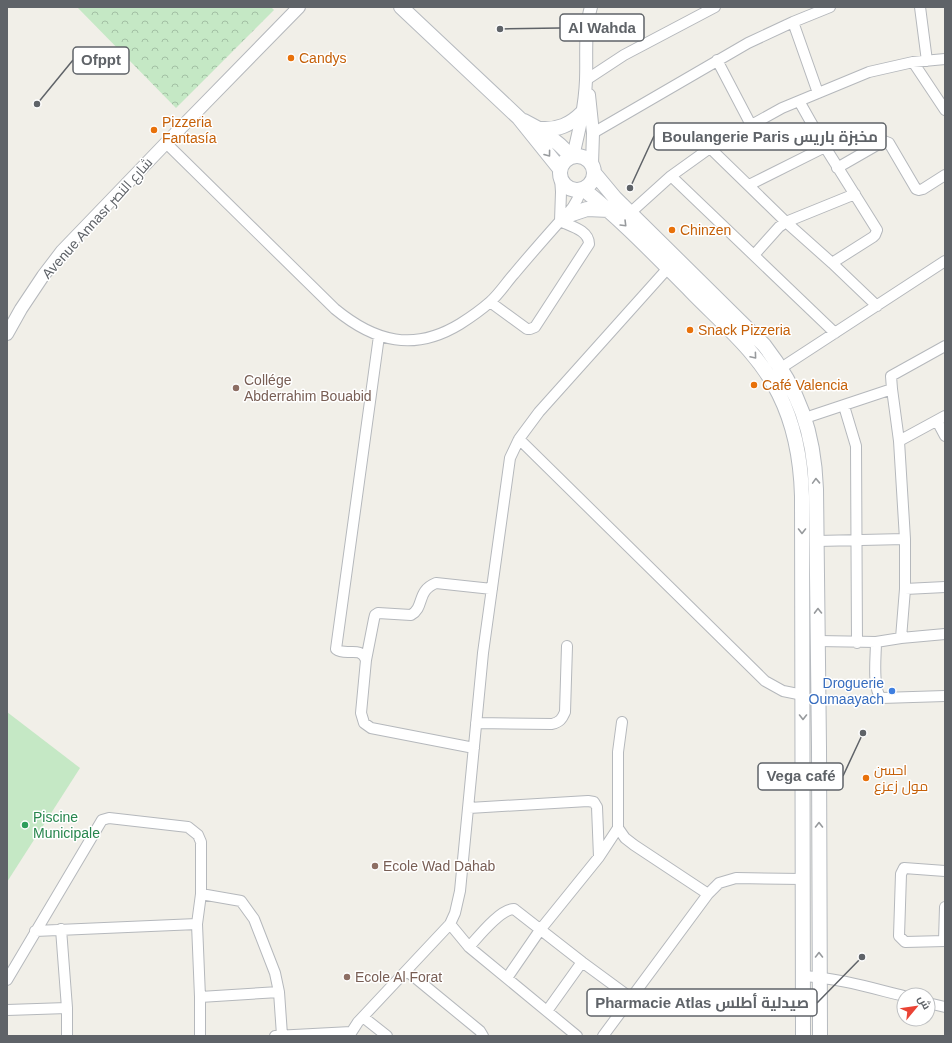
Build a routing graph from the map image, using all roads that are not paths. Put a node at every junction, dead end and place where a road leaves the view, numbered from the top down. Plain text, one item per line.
1 (299, 7) edge
2 (401, 7) edge
3 (590, 7) edge
4 (715, 7) edge
5 (830, 7) edge
6 (920, 7) edge
7 (793, 22) junction
8 (945, 59) edge
9 (717, 60) junction
10 (927, 60) junction
11 (913, 62) junction
12 (586, 80) junction
13 (818, 93) junction
14 (799, 101) junction
15 (945, 110) edge
16 (582, 114) junction
17 (518, 118) junction
18 (751, 125) junction
19 (541, 130) junction
20 (593, 133) junction
21 (166, 143) junction
22 (825, 147) junction
23 (710, 148) junction
24 (572, 156) junction
25 (837, 168) junction
26 (593, 169) junction
27 (560, 173) junction
28 (945, 175) edge
29 (671, 176) junction
30 (749, 185) junction
31 (582, 190) junction
32 (855, 194) junction
33 (609, 210) junction
34 (630, 213) junction
35 (563, 219) junction
36 (786, 222) junction
37 (754, 255) junction
38 (945, 261) edge
39 (832, 263) junction
40 (668, 268) junction
41 (490, 302) junction
42 (877, 306) junction
43 (835, 333) junction
44 (7, 334) edge
45 (379, 336) junction
46 (945, 346) edge
47 (781, 368) junction
48 (892, 389) junction
49 (844, 406) junction
50 (805, 418) junction
51 (941, 418) edge
52 (945, 436) edge
53 (519, 439) junction
54 (899, 442) junction
55 (905, 539) junction
56 (856, 540) junction
57 (817, 541) junction
58 (945, 587) edge
59 (905, 588) junction
60 (492, 589) junction
61 (945, 634) edge
62 (803, 635) junction
63 (818, 638) junction
64 (901, 638) junction
65 (876, 642) junction
66 (857, 643) junction
67 (567, 646) dead end
68 (818, 656) junction
69 (803, 657) junction
70 (366, 660) junction
71 (803, 695) junction
72 (945, 696) edge
73 (622, 722) dead end
74 (476, 723) junction
75 (474, 748) junction
76 (469, 808) junction
77 (618, 828) junction
78 (599, 857) junction
79 (945, 871) edge
80 (803, 879) junction
81 (200, 894) junction
82 (708, 894) junction
83 (945, 907) edge
84 (197, 924) junction
85 (450, 924) junction
86 (61, 929) junction
87 (540, 930) junction
88 (35, 931) junction
89 (944, 941) edge
90 (469, 947) junction
91 (582, 962) junction
92 (406, 971) junction
93 (803, 976) junction
94 (819, 977) junction
95 (507, 978) junction
96 (7, 980) edge
97 (279, 992) junction
98 (896, 994) edge
99 (200, 997) junction
100 (631, 998) junction
101 (67, 1008) junction
102 (7, 1010) edge
103 (547, 1012) junction
104 (363, 1017) junction
105 (350, 1034) edge
106 (572, 1034) edge
107 (67, 1036) edge
108 (200, 1036) edge
109 (278, 1036) edge
110 (387, 1036) edge
111 (482, 1036) edge
112 (602, 1036) edge
113 (803, 1036) edge
114 (820, 1036) edge

1 - 21 street, Avenue Annasr شارع النصر
2 - 17 main road
3 - 12 street
4 - 12 street
5 - 7 street
6 - 10 street
7 - 9 street
7 - 13 street
8 - 10 street
9 - 18 street
9 - 20 street
10 - 11 street
11 - 13 street
11 - 15 street
12 - 16 street
12 - 20 street
13 - 14 street
14 - 18 street
14 - 22 street
16 - 19 main road
16 - 24 street
17 - 19 main road
17 -> 27 main road
18 - 23 street
19 - 24 main road
20 - 26 street
21 - 44 street, Avenue Annasr شارع النصر
21 - 45 street
22 - 25 street
22 - 30 street
23 - 29 street
23 - 30 street
24 - 26 main road
24 - 27 main road
25 - 28 street
25 - 32 street
26 - 31 main road
26 - 34 main road
27 - 31 main road
27 - 35 street
29 - 34 street
29 - 37 street
30 - 36 street
31 - 33 main road
31 - 35 street
32 - 36 street
32 - 39 street
33 - 35 main road
33 -> 40 main road
34 - 47 main road
35 - 41 street
35 - 41 street
36 - 37 street
36 - 39 street
37 - 43 street
38 - 42 street
39 - 42 street
40 - 53 street
40 -> 62 main road
41 - 45 street
42 - 43 street
43 - 47 street
45 - 70 street
46 - 48 street
47 - 50 main road
48 - 49 street
48 - 54 street
49 - 50 street
49 - 56 street
57 -> 50 main road
51 - 52 street
51 - 54 street
53 - 60 street
53 - 71 street
54 - 55 street
55 - 56 street
55 - 59 street
56 - 57 street
56 - 66 street
63 -> 57 main road
58 - 59 street
59 - 64 street
60 - 70 street
60 - 74 street
61 - 64 street
62 - 63 main road
62 - 69 main road
63 - 66 street
63 - 68 main road
64 - 65 street
65 - 66 street
65 - 72 street
67 - 74 street
68 - 69 main road
94 -> 68 main road
69 - 71 main road
70 - 75 street
71 -> 80 main road
73 - 77 street
74 - 75 street
75 - 76 street
76 - 78 street
76 - 85 street
77 - 78 street
77 - 82 street
78 - 87 street
79 - 89 street
80 - 82 street
80 - 93 main road
81 - 84 street
81 - 88 street
81 - 97 street
82 - 100 street
83 - 89 street
84 - 86 street
84 - 99 street
85 - 90 street
85 - 92 street
86 - 88 street
86 - 101 street
87 - 90 street
87 - 91 street
87 - 95 street
88 - 96 street
90 - 95 street
91 - 100 street
91 - 103 street
92 - 104 street
92 - 111 street
93 - 94 street
93 - 113 main road
94 - 98 street
94 - 114 main road
95 - 103 street
97 - 99 street
97 - 109 street
99 - 108 street
100 - 112 street
101 - 102 street
101 - 107 street
103 - 106 street
104 - 105 street
104 - 110 street
105 - 109 street

